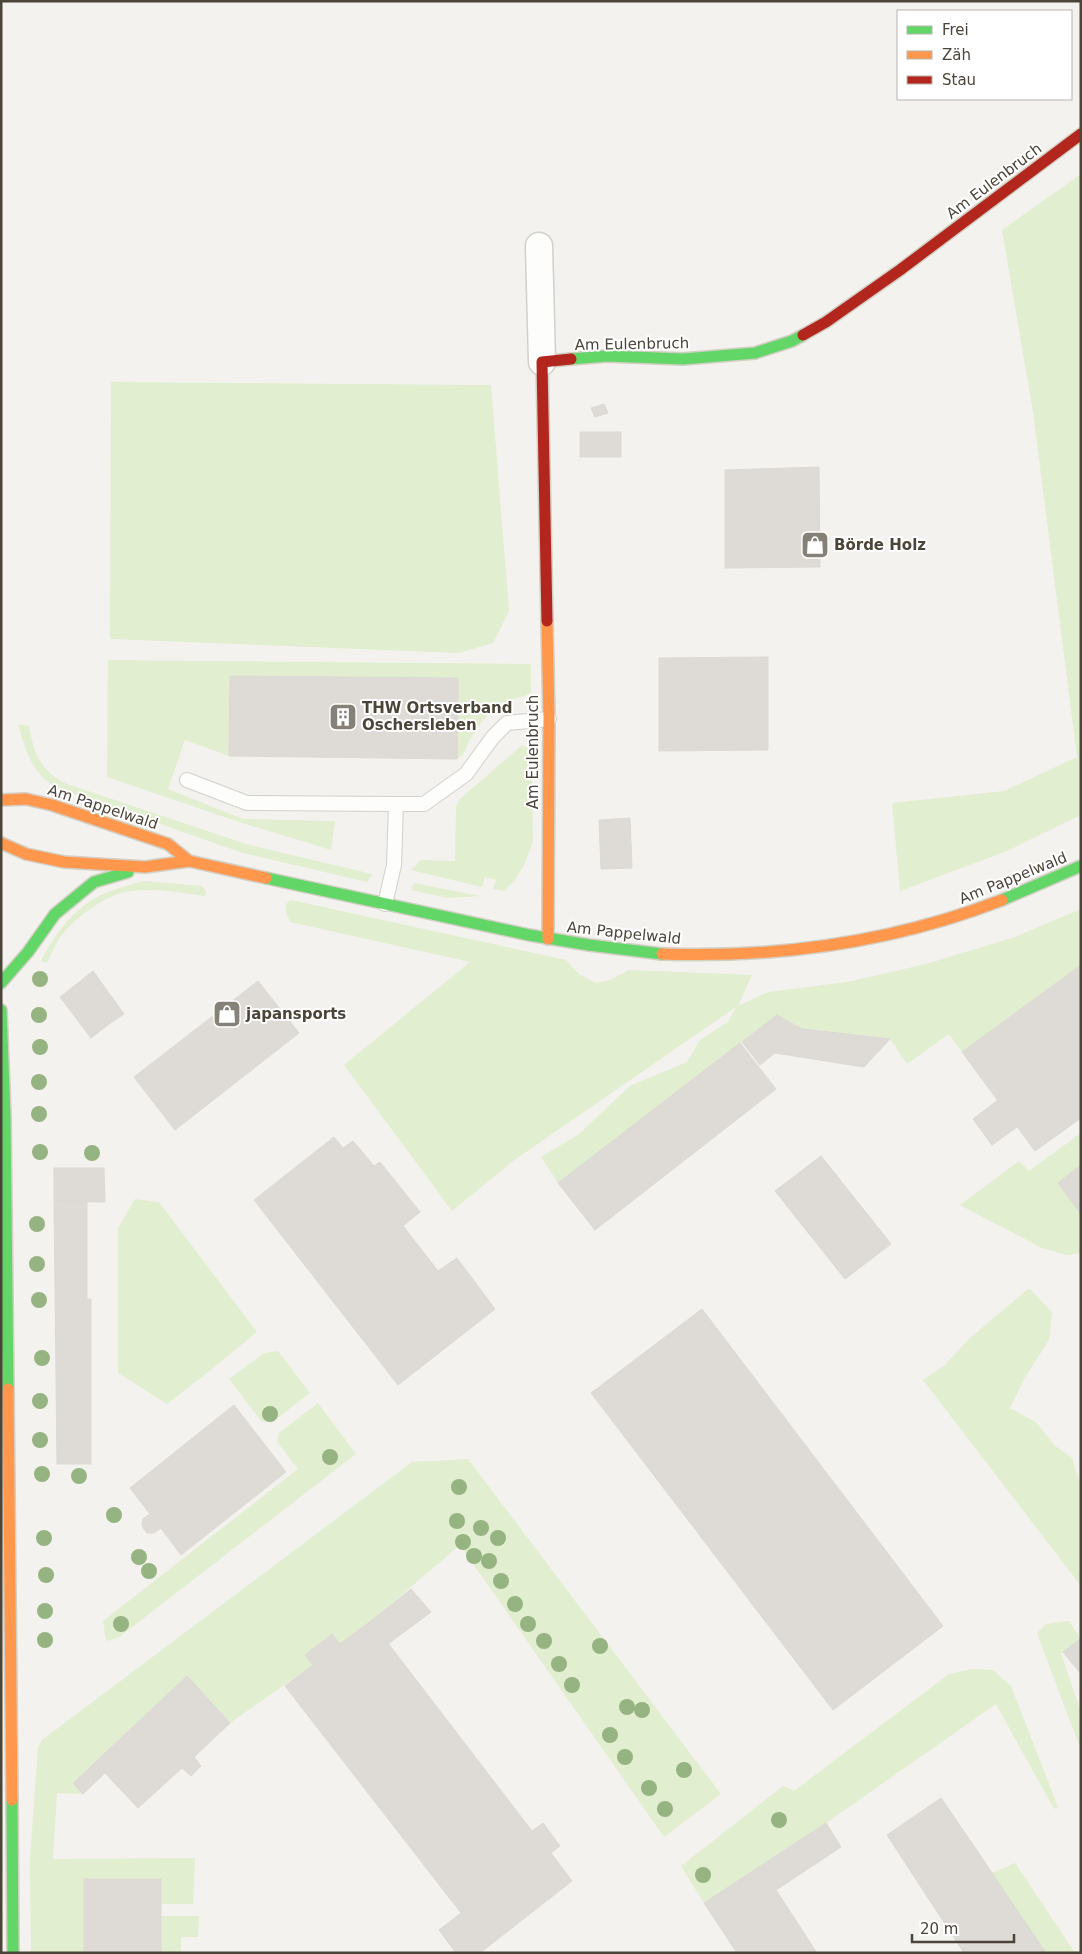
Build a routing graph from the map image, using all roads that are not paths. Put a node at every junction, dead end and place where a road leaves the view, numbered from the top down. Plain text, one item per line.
1 (1081, 134) edge
2 (539, 246) dead end
3 (542, 362) junction
4 (549, 720) junction
5 (188, 780) dead end
6 (1, 800) edge
7 (396, 804) junction
8 (1, 843) edge
9 (189, 861) junction
10 (1081, 866) edge
11 (145, 867) junction
12 (386, 904) junction
13 (548, 939) junction
14 (1, 983) edge
15 (1, 1010) edge
16 (3, 1118) edge
17 (13, 1953) edge

1 - 3 street, Am Eulenbruch
2 - 3 street
3 - 4 street, Am Eulenbruch
4 - 7 lane
4 - 13 street, Am Eulenbruch
5 - 7 lane
6 - 9 street, Am Pappelwald
7 - 12 lane
8 - 11 street, Am Pappelwald
9 - 11 street, Am Pappelwald
9 - 12 street, Am Pappelwald
10 - 13 street, Am Pappelwald
11 - 14 street
12 - 13 street, Am Pappelwald
15 - 16 street
16 - 17 street

